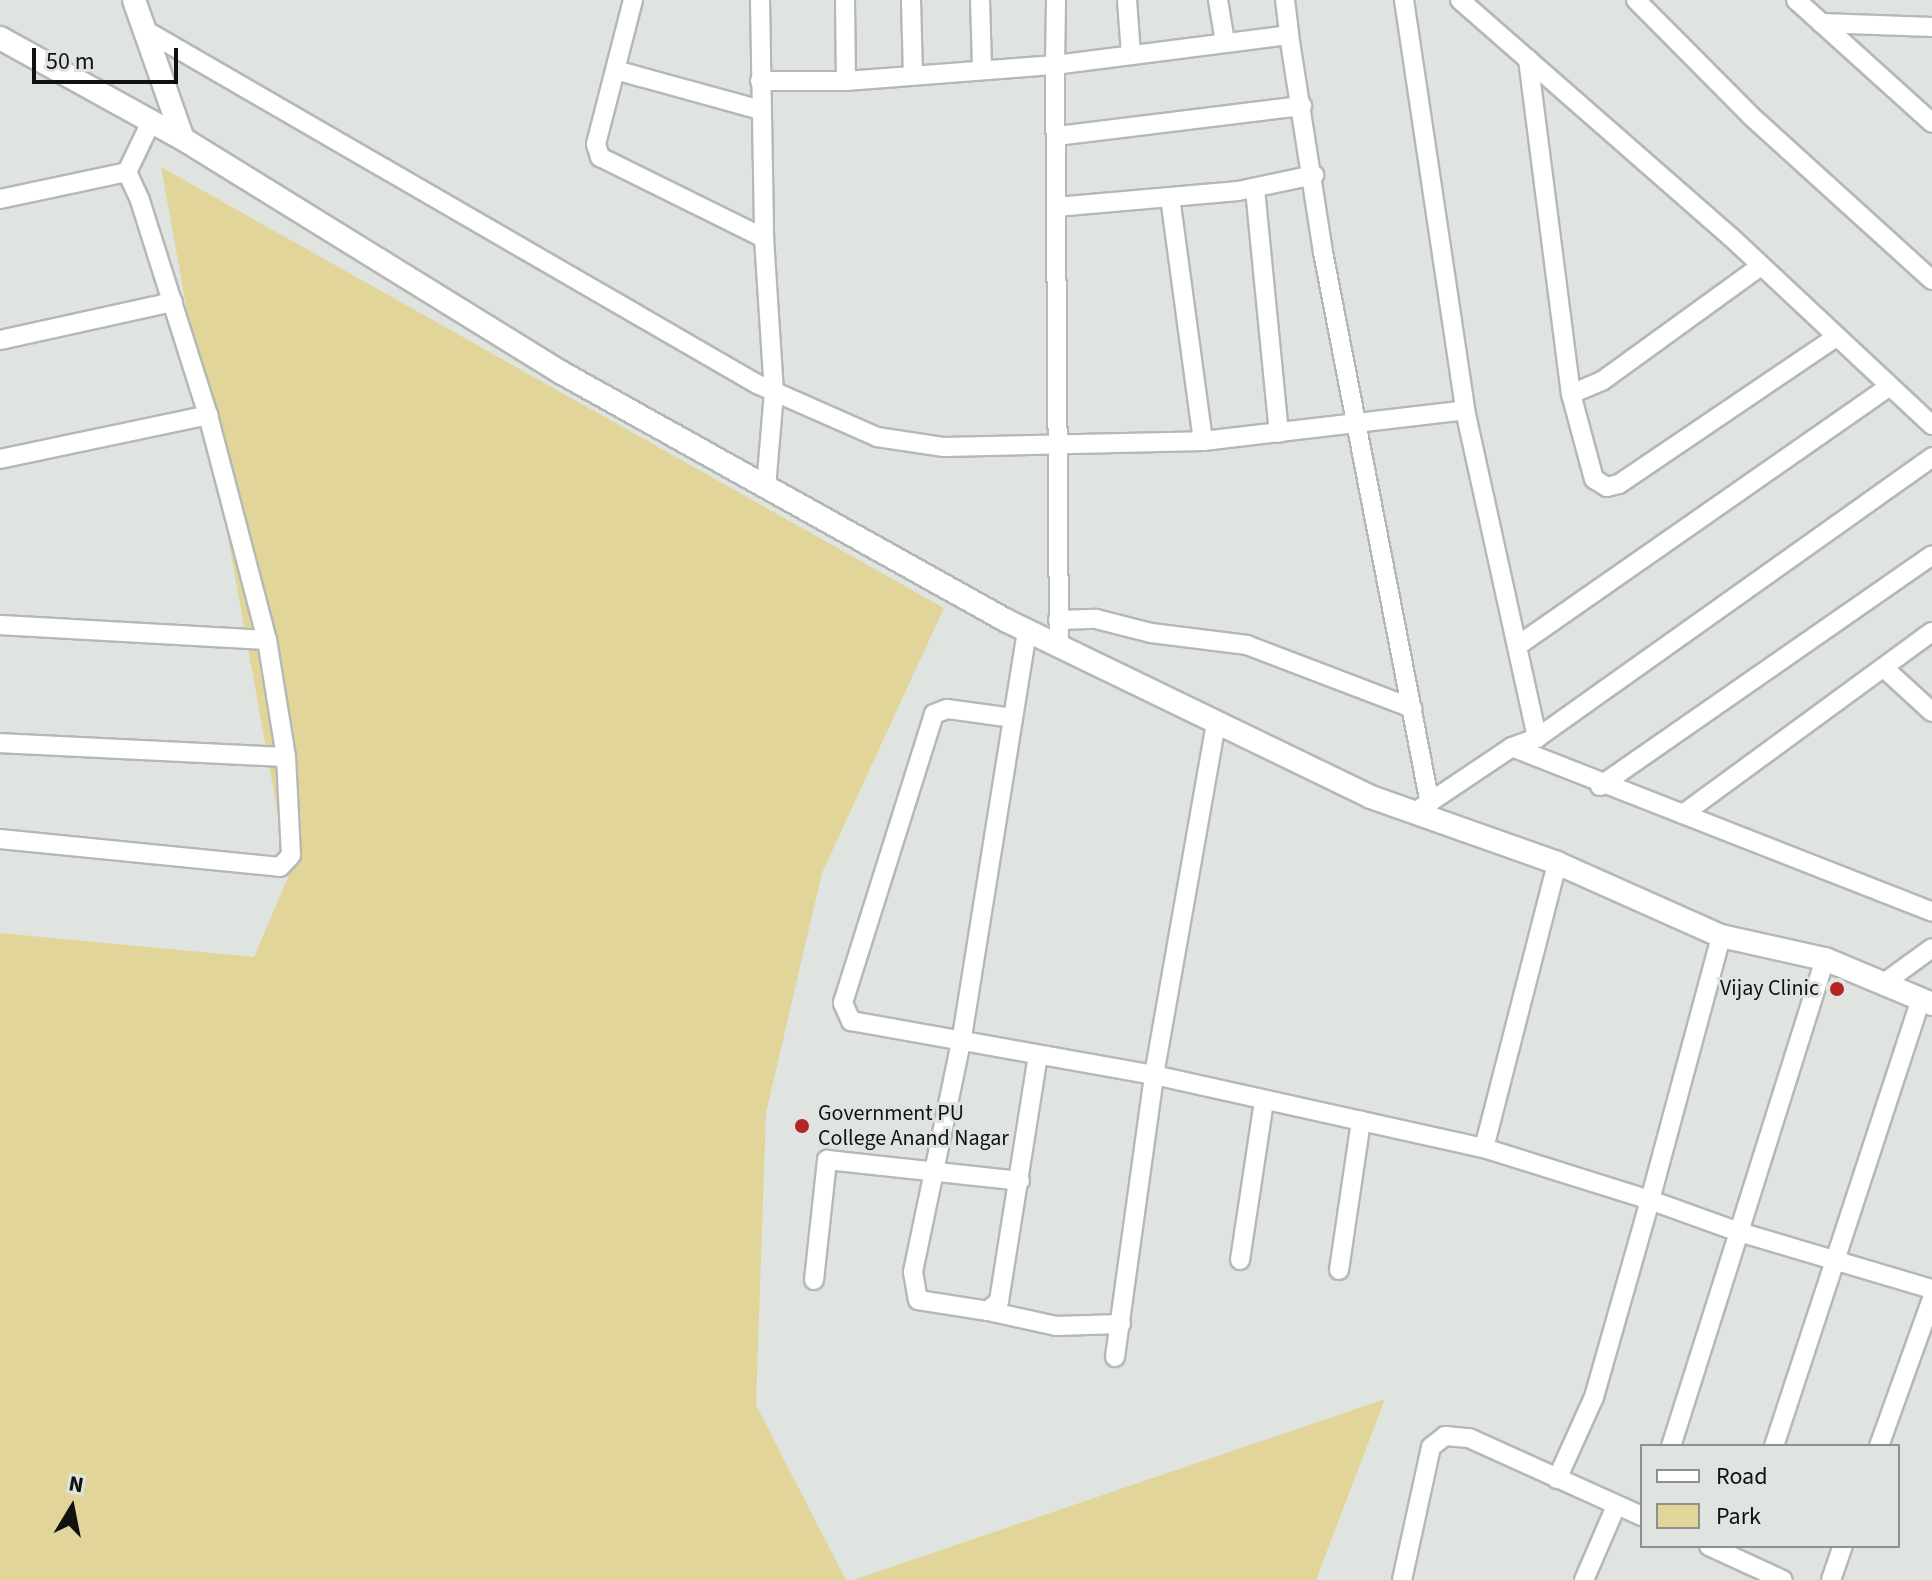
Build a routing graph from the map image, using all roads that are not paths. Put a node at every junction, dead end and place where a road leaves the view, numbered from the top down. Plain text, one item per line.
1 (134, 0) edge
2 (633, 0) edge
3 (760, 0) edge
4 (845, 0) edge
5 (911, 0) edge
6 (980, 0) edge
7 (1056, 0) edge
8 (1127, 0) edge
9 (1218, 0) edge
10 (1285, 0) edge
11 (1404, 0) edge
12 (1460, 0) edge
13 (1636, 0) edge
14 (1796, 0) edge
15 (1821, 23) junction
16 (1932, 27) edge
17 (145, 30) junction
18 (1289, 35) junction
19 (0, 38) edge
20 (1225, 42) junction
21 (1131, 54) junction
22 (1528, 59) junction
23 (1055, 65) junction
24 (982, 69) junction
25 (619, 71) junction
26 (913, 74) junction
27 (760, 81) junction
28 (846, 81) junction
29 (1302, 106) junction
30 (761, 110) junction
31 (151, 122) junction
32 (1932, 123) edge
33 (1057, 136) junction
34 (183, 139) junction
35 (127, 172) junction
36 (1314, 175) junction
37 (1255, 189) junction
38 (1170, 197) junction
39 (0, 199) edge
40 (1056, 207) junction
41 (764, 238) junction
42 (1761, 266) junction
43 (1932, 280) edge
44 (173, 302) junction
45 (1836, 337) junction
46 (0, 340) edge
47 (1889, 387) junction
48 (774, 392) junction
49 (1571, 394) junction
50 (1465, 410) junction
51 (208, 415) junction
52 (1359, 425) junction
53 (1932, 425) edge
54 (1279, 433) junction
55 (1203, 441) junction
56 (1054, 446) junction
57 (1932, 457) edge
58 (0, 459) edge
59 (766, 487) junction
60 (1932, 555) edge
61 (1058, 620) junction
62 (0, 625) edge
63 (1027, 631) junction
64 (1932, 632) edge
65 (267, 640) junction
66 (1520, 644) junction
67 (1059, 646) junction
68 (1884, 668) junction
69 (1412, 708) junction
70 (1932, 712) edge
71 (1013, 718) junction
72 (1216, 722) junction
73 (1537, 738) junction
74 (0, 743) edge
75 (1512, 747) junction
76 (286, 757) junction
77 (1600, 786) junction
78 (1422, 808) junction
79 (1683, 814) junction
80 (0, 839) edge
81 (1557, 863) junction
82 (1932, 912) edge
83 (1721, 936) junction
84 (1932, 948) edge
85 (1825, 959) junction
86 (1884, 983) junction
87 (1927, 1002) edge
88 (961, 1042) junction
89 (1038, 1055) junction
90 (1154, 1075) junction
91 (1264, 1101) junction
92 (1361, 1121) junction
93 (1484, 1148) junction
94 (930, 1172) junction
95 (1020, 1181) junction
96 (1650, 1200) junction
97 (1739, 1232) junction
98 (1240, 1260) dead end
99 (1834, 1263) junction
100 (1339, 1270) dead end
101 (814, 1280) dead end
102 (1932, 1289) edge
103 (1932, 1299) edge
104 (988, 1311) junction
105 (1121, 1324) junction
106 (1115, 1357) dead end
107 (1672, 1444) edge
108 (1775, 1444) edge
109 (1880, 1444) edge
110 (1557, 1479) junction
111 (1616, 1506) junction
112 (1640, 1515) edge
113 (1713, 1548) edge
114 (1842, 1548) edge
115 (1744, 1563) edge
116 (1402, 1580) edge
117 (1584, 1580) edge
118 (1783, 1580) edge
119 (1831, 1580) edge

1 - 17 street
2 - 25 street
3 - 27 street
4 - 28 street
5 - 26 street
6 - 24 street
7 - 23 street
8 - 21 street
9 - 20 street
10 - 18 street
11 - 50 street
12 - 22 street
13 - 43 street
14 - 15 street
15 - 16 street
15 - 32 street
17 - 34 street
17 - 48 street
18 - 20 street
18 - 29 street
19 - 31 street
20 - 21 street
21 - 23 street
22 - 42 street
22 - 49 street
23 - 24 street
23 - 33 street
24 - 26 street
25 - 30 street
25 - 41 street
26 - 28 street
27 - 28 street
27 - 30 street
29 - 33 street
29 - 36 street
30 - 41 street
31 - 34 street
31 - 35 street
33 - 40 street
34 - 59 street
35 - 39 street
35 - 44 street
36 - 37 street
36 - 52 street
37 - 38 street
37 - 54 street
38 - 40 street
38 - 55 street
40 - 56 street
41 - 48 street
42 - 45 street
42 - 49 street
44 - 46 street
44 - 51 street
45 - 47 street
45 - 49 street
47 - 53 street
47 - 66 street
48 - 56 street
48 - 59 street
50 - 52 street
50 - 66 street
51 - 58 street
51 - 65 street
52 - 54 street
52 - 69 street
54 - 55 street
55 - 56 street
56 - 61 street
57 - 73 street
59 - 63 street
60 - 77 street
61 - 67 street
61 - 69 street
62 - 65 street
63 - 67 street
63 - 71 street
64 - 68 street
65 - 76 street
66 - 73 street
67 - 72 street
68 - 70 street
68 - 79 street
69 - 78 street
71 - 88 street
71 - 88 street
72 - 78 street
72 - 90 street
73 - 75 street
74 - 76 street
75 - 77 street
75 - 78 street
76 - 80 street
77 - 79 street
78 - 81 street
79 - 82 street
81 - 83 street
81 - 93 street
83 - 85 street
83 - 96 street
84 - 86 street
85 - 86 street
85 - 97 street
86 - 87 street
87 - 99 street
88 - 89 street
88 - 94 street
89 - 90 street
89 - 95 street
90 - 91 street
90 - 105 street
91 - 92 street
91 - 98 street
92 - 93 street
92 - 100 street
93 - 96 street
94 - 95 street
94 - 101 street
94 - 104 street
95 - 104 street
96 - 97 street
96 - 110 street
97 - 99 street
97 - 107 street
99 - 102 street
99 - 108 street
103 - 109 street
104 - 105 street
105 - 106 street
110 - 111 street
110 - 116 street
111 - 112 street
111 - 117 street
113 - 115 street
114 - 119 street
115 - 118 street

